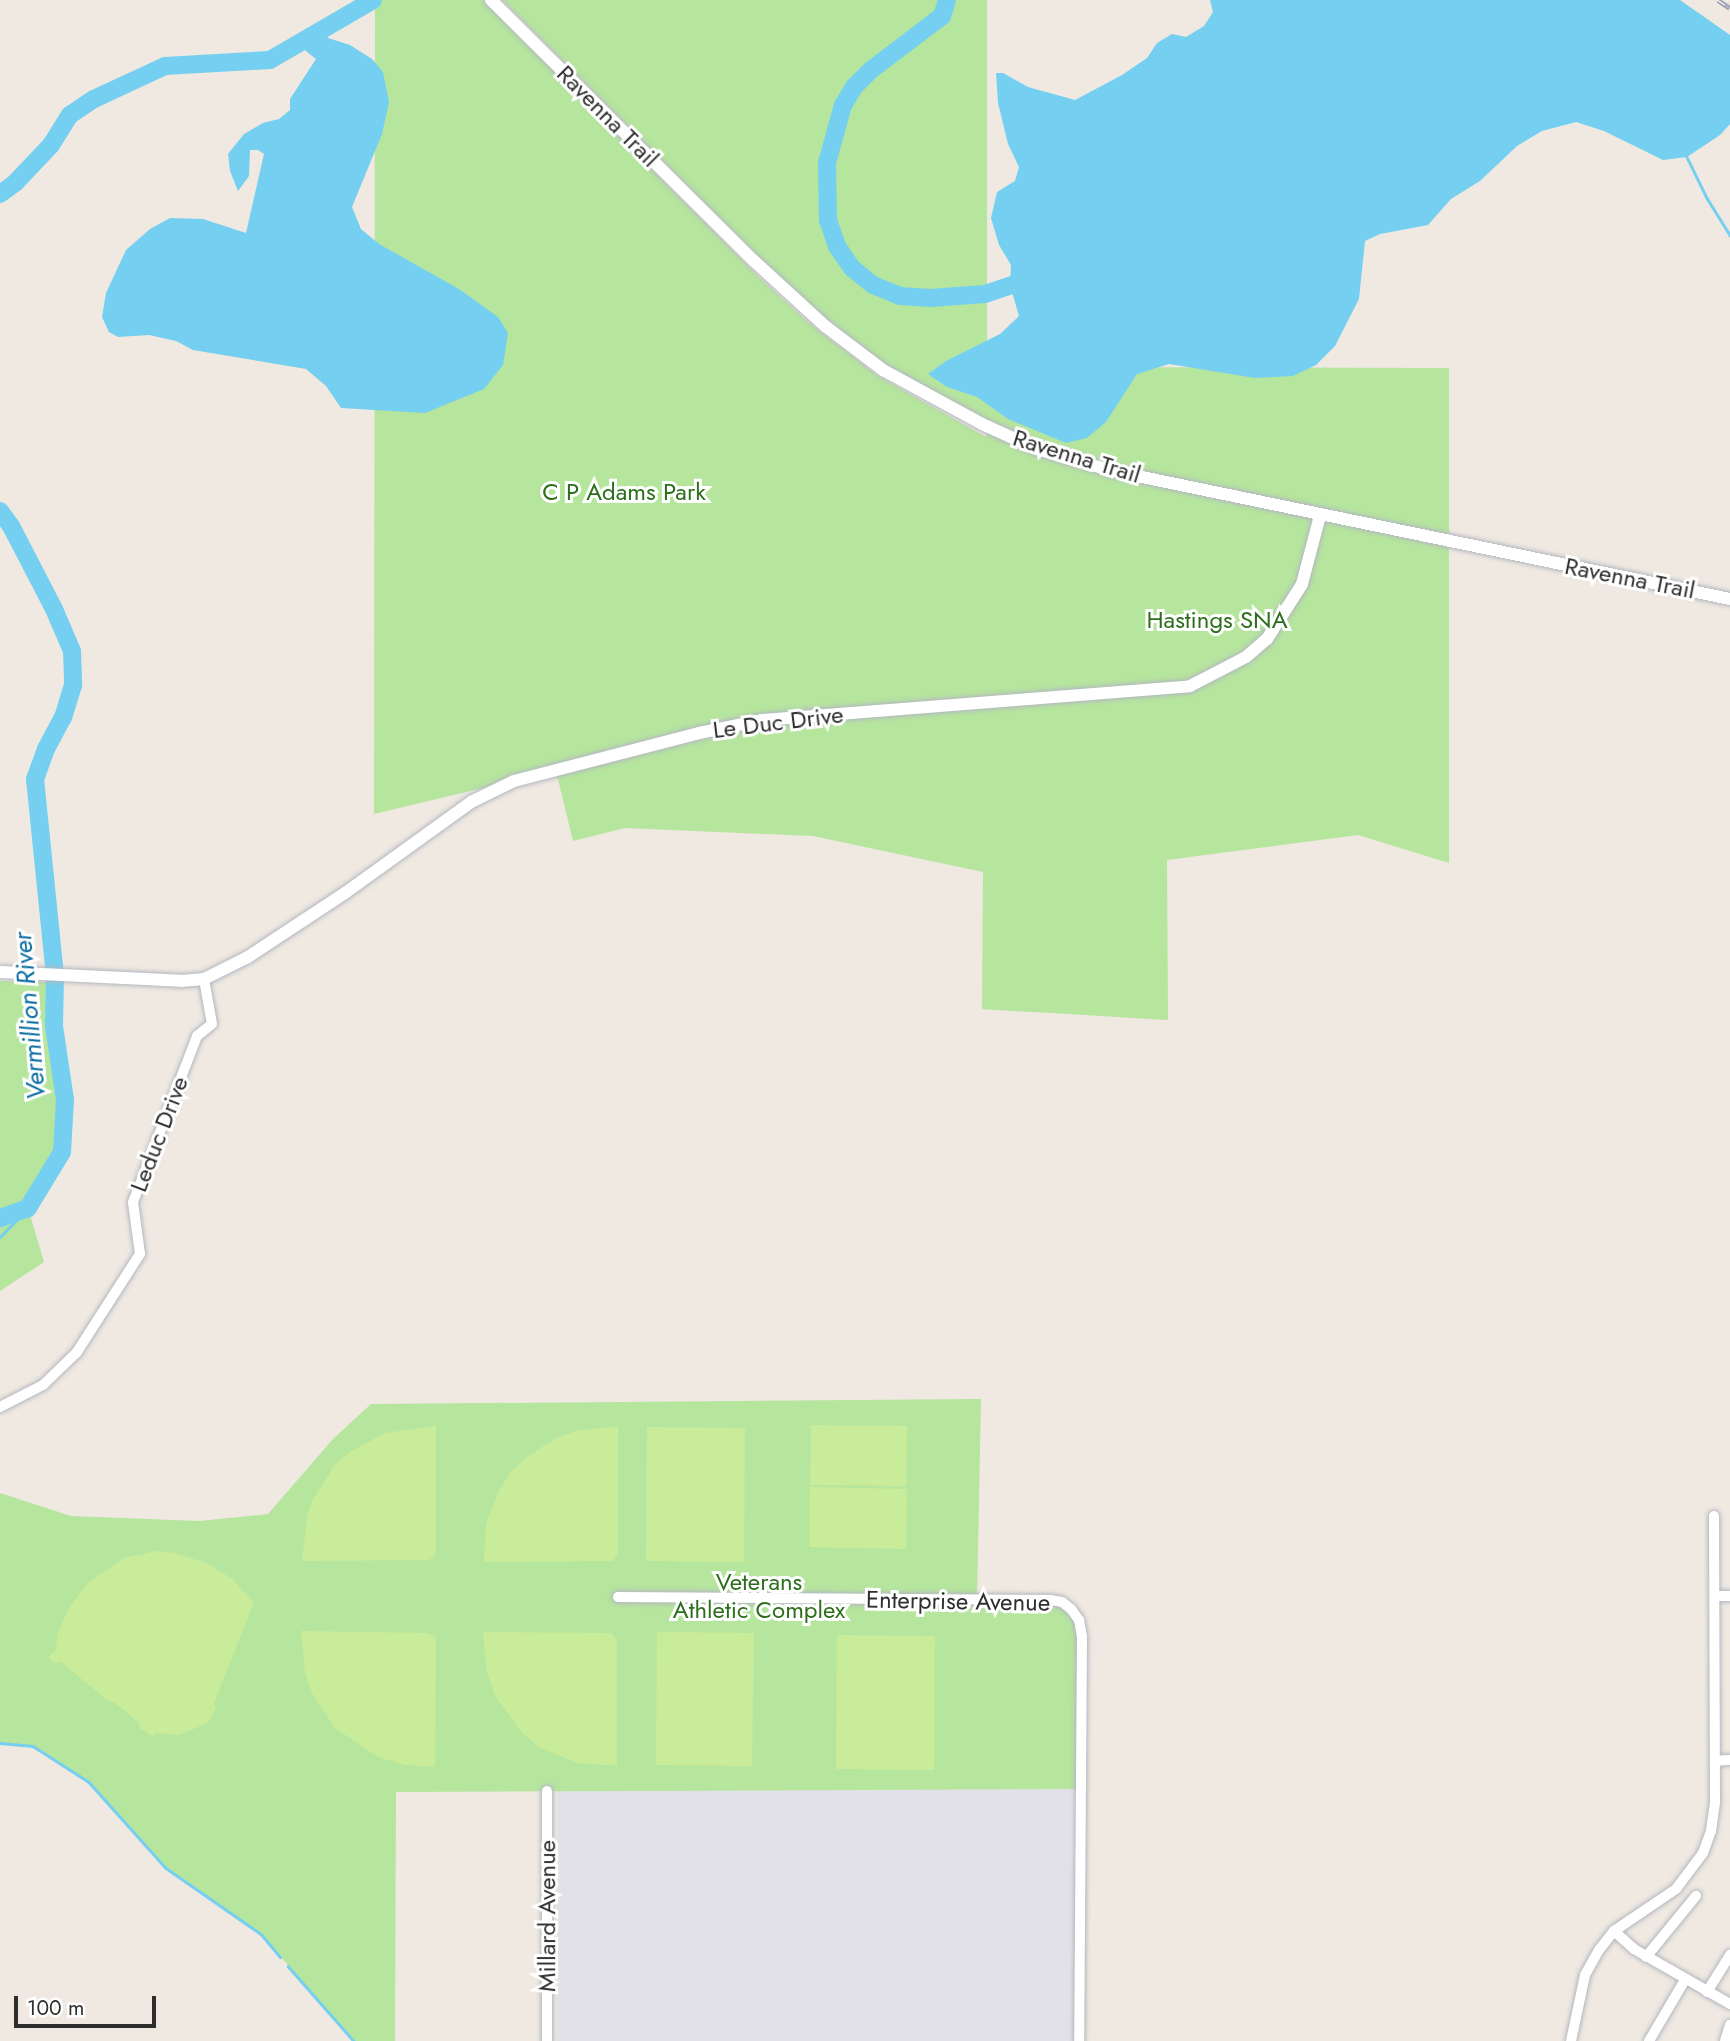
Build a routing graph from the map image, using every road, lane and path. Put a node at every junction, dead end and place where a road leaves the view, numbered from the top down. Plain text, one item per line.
1 (491, 0) edge
2 (1320, 516) junction
3 (1730, 598) edge
4 (0, 972) edge
5 (204, 979) junction
6 (0, 1407) edge
7 (1714, 1516) dead end
8 (1714, 1596) junction
9 (1730, 1596) edge
10 (618, 1598) dead end
11 (1714, 1760) junction
12 (1730, 1760) edge
13 (547, 1790) dead end
14 (1696, 1896) dead end
15 (1614, 1931) junction
16 (1730, 1955) edge
17 (1646, 1957) junction
18 (1685, 1980) junction
19 (1707, 1992) junction
20 (1730, 2004) edge
21 (1730, 2025) edge
22 (547, 2041) edge
23 (1079, 2041) edge
24 (1571, 2041) edge
25 (1649, 2041) edge
26 (1725, 2041) edge

1 - 2 street, Ravenna Trail
2 - 3 street, Ravenna Trail
2 - 5 street, Le Duc Drive
4 - 5 street
5 - 6 street, Leduc Drive
7 - 8 street
8 - 9 street
8 - 11 street
10 - 23 street, Enterprise Avenue
11 - 12 street
11 - 15 street
13 - 22 street, Millard Avenue
14 - 17 street
15 - 17 street
15 - 24 street
16 - 19 street
17 - 18 street
18 - 19 street
18 - 25 street
19 - 20 street
21 - 26 street

